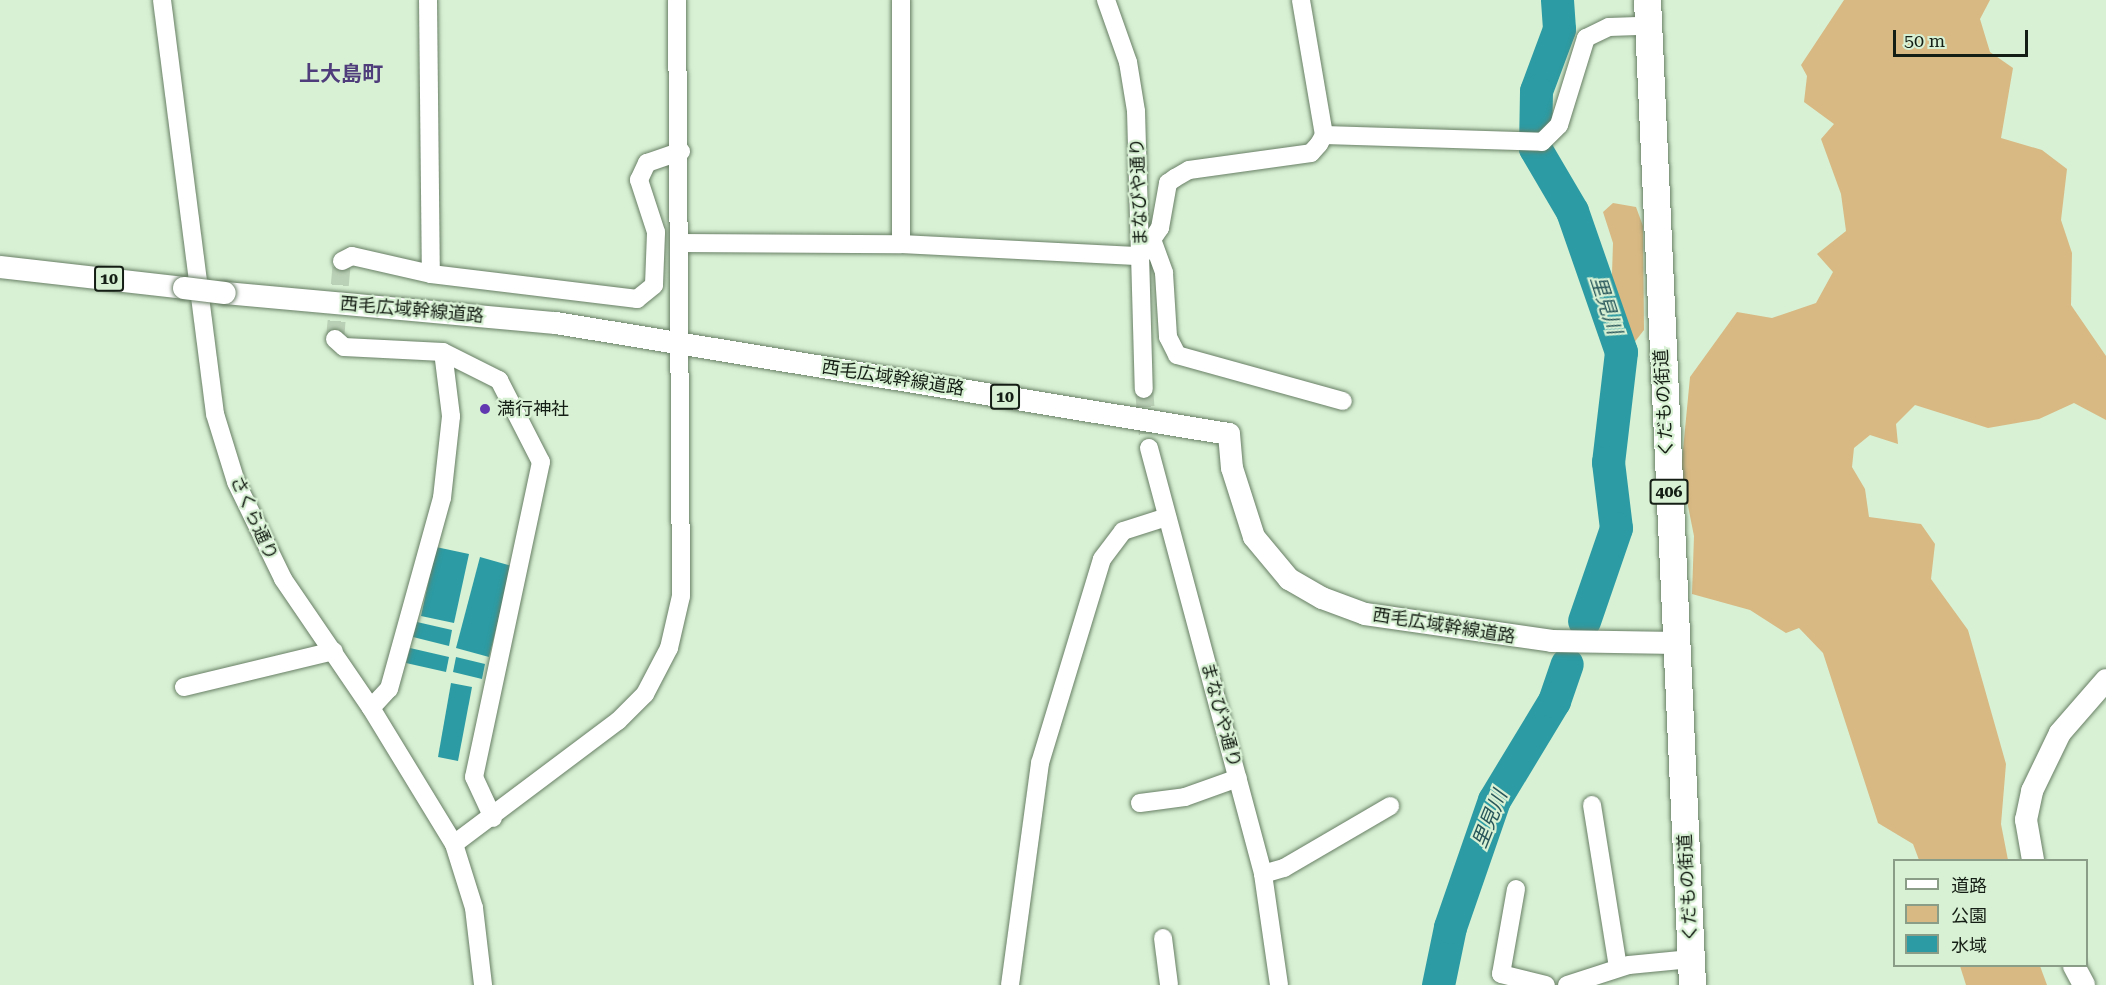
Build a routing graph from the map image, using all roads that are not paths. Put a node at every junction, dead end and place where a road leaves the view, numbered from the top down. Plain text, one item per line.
1 (162, 0) edge
2 (428, 0) edge
3 (677, 0) edge
4 (901, 0) edge
5 (1106, 0) edge
6 (1301, 0) edge
7 (1646, 13) edge
8 (1324, 135) junction
9 (681, 151) junction
10 (679, 243) junction
11 (901, 244) junction
12 (1147, 249) junction
13 (342, 261) dead end
14 (0, 267) edge
15 (431, 274) junction
16 (335, 339) dead end
17 (681, 343) junction
18 (443, 352) junction
19 (1144, 389) tunnel mouth
20 (1344, 401) dead end
21 (1149, 448) tunnel mouth
22 (1167, 517) junction
23 (1677, 643) junction
24 (334, 651) junction
25 (2106, 680) edge
26 (184, 687) dead end
27 (371, 708) junction
28 (1238, 778) junction
29 (1140, 803) dead end
30 (1592, 805) dead end
31 (1390, 806) dead end
32 (494, 818) junction
33 (454, 844) junction
34 (2033, 859) edge
35 (1263, 874) junction
36 (1516, 889) dead end
37 (1163, 939) dead end
38 (1017, 952) junction
39 (1618, 967) junction
40 (2075, 967) edge
41 (1692, 972) edge
42 (483, 985) edge
43 (1010, 985) edge
44 (1021, 985) edge
45 (1169, 985) edge
46 (1279, 985) edge
47 (1546, 985) edge
48 (1567, 985) edge
49 (2084, 985) edge

1 - 24 street, さくら通り
2 - 15 street
3 - 9 street
4 - 11 street
5 - 12 street, まなびや通り
6 - 8 street
7 - 8 street
7 - 23 highway, くだもの街道 / 406
8 - 12 street
9 - 10 street
9 - 15 street
10 - 11 street
10 - 17 street
11 - 12 street
12 - 19 street, まなびや通り
12 - 20 street
13 - 15 street
14 - 17 main road, 西毛広域幹線道路 / 10, bridge
16 - 18 street
17 - 23 main road, 西毛広域幹線道路 / 10
17 - 32 street
18 - 27 street
18 - 32 street
21 - 22 street, まなびや通り
22 - 28 street, まなびや通り
22 - 38 street
23 - 41 highway, くだもの街道 / 406
24 - 26 street
24 - 27 street, さくら通り
25 - 34 main road
27 - 33 street, さくら通り
28 - 29 street
28 - 35 street, まなびや通り
30 - 39 street
31 - 35 street
32 - 33 street
33 - 42 street, さくら通り
35 - 46 street, まなびや通り
36 - 47 street
37 - 45 street
38 - 43 street
38 - 44 street
39 - 41 street
39 - 48 street
40 - 49 main road

